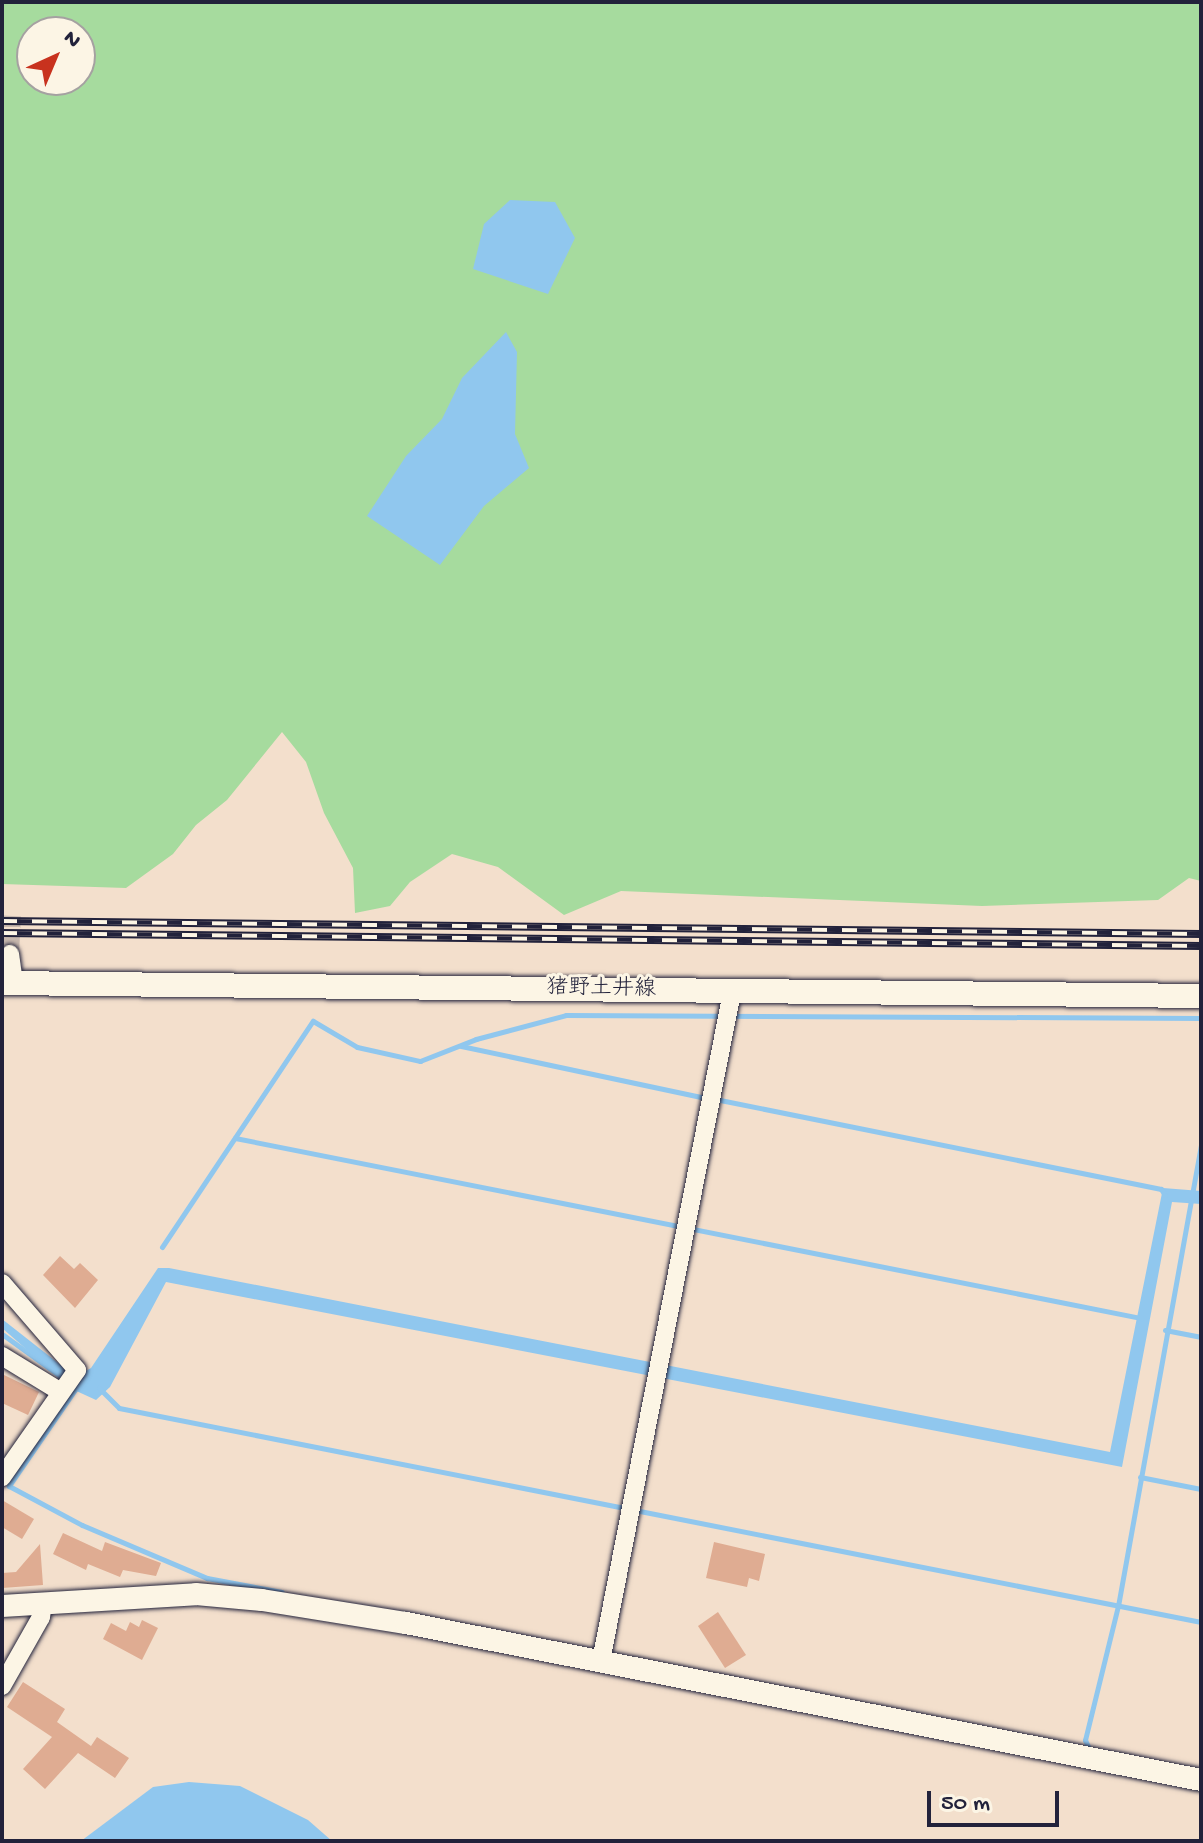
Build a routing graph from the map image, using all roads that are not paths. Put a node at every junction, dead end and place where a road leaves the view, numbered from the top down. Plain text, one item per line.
1 (10, 954) dead end
2 (8, 982) edge
3 (732, 992) junction
4 (1201, 996) edge
5 (2, 1283) edge
6 (2, 1356) edge
7 (68, 1383) junction
8 (2, 1477) edge
9 (43, 1602) junction
10 (2, 1606) edge
11 (601, 1661) junction
12 (2, 1686) edge
13 (1201, 1780) edge

1 - 2 street
2 - 3 main road, 猪野土井線
3 - 4 main road, 猪野土井線
3 - 11 street
5 - 7 street
6 - 7 street
7 - 8 street
9 - 10 street
9 - 11 street
9 - 12 street
11 - 13 street

